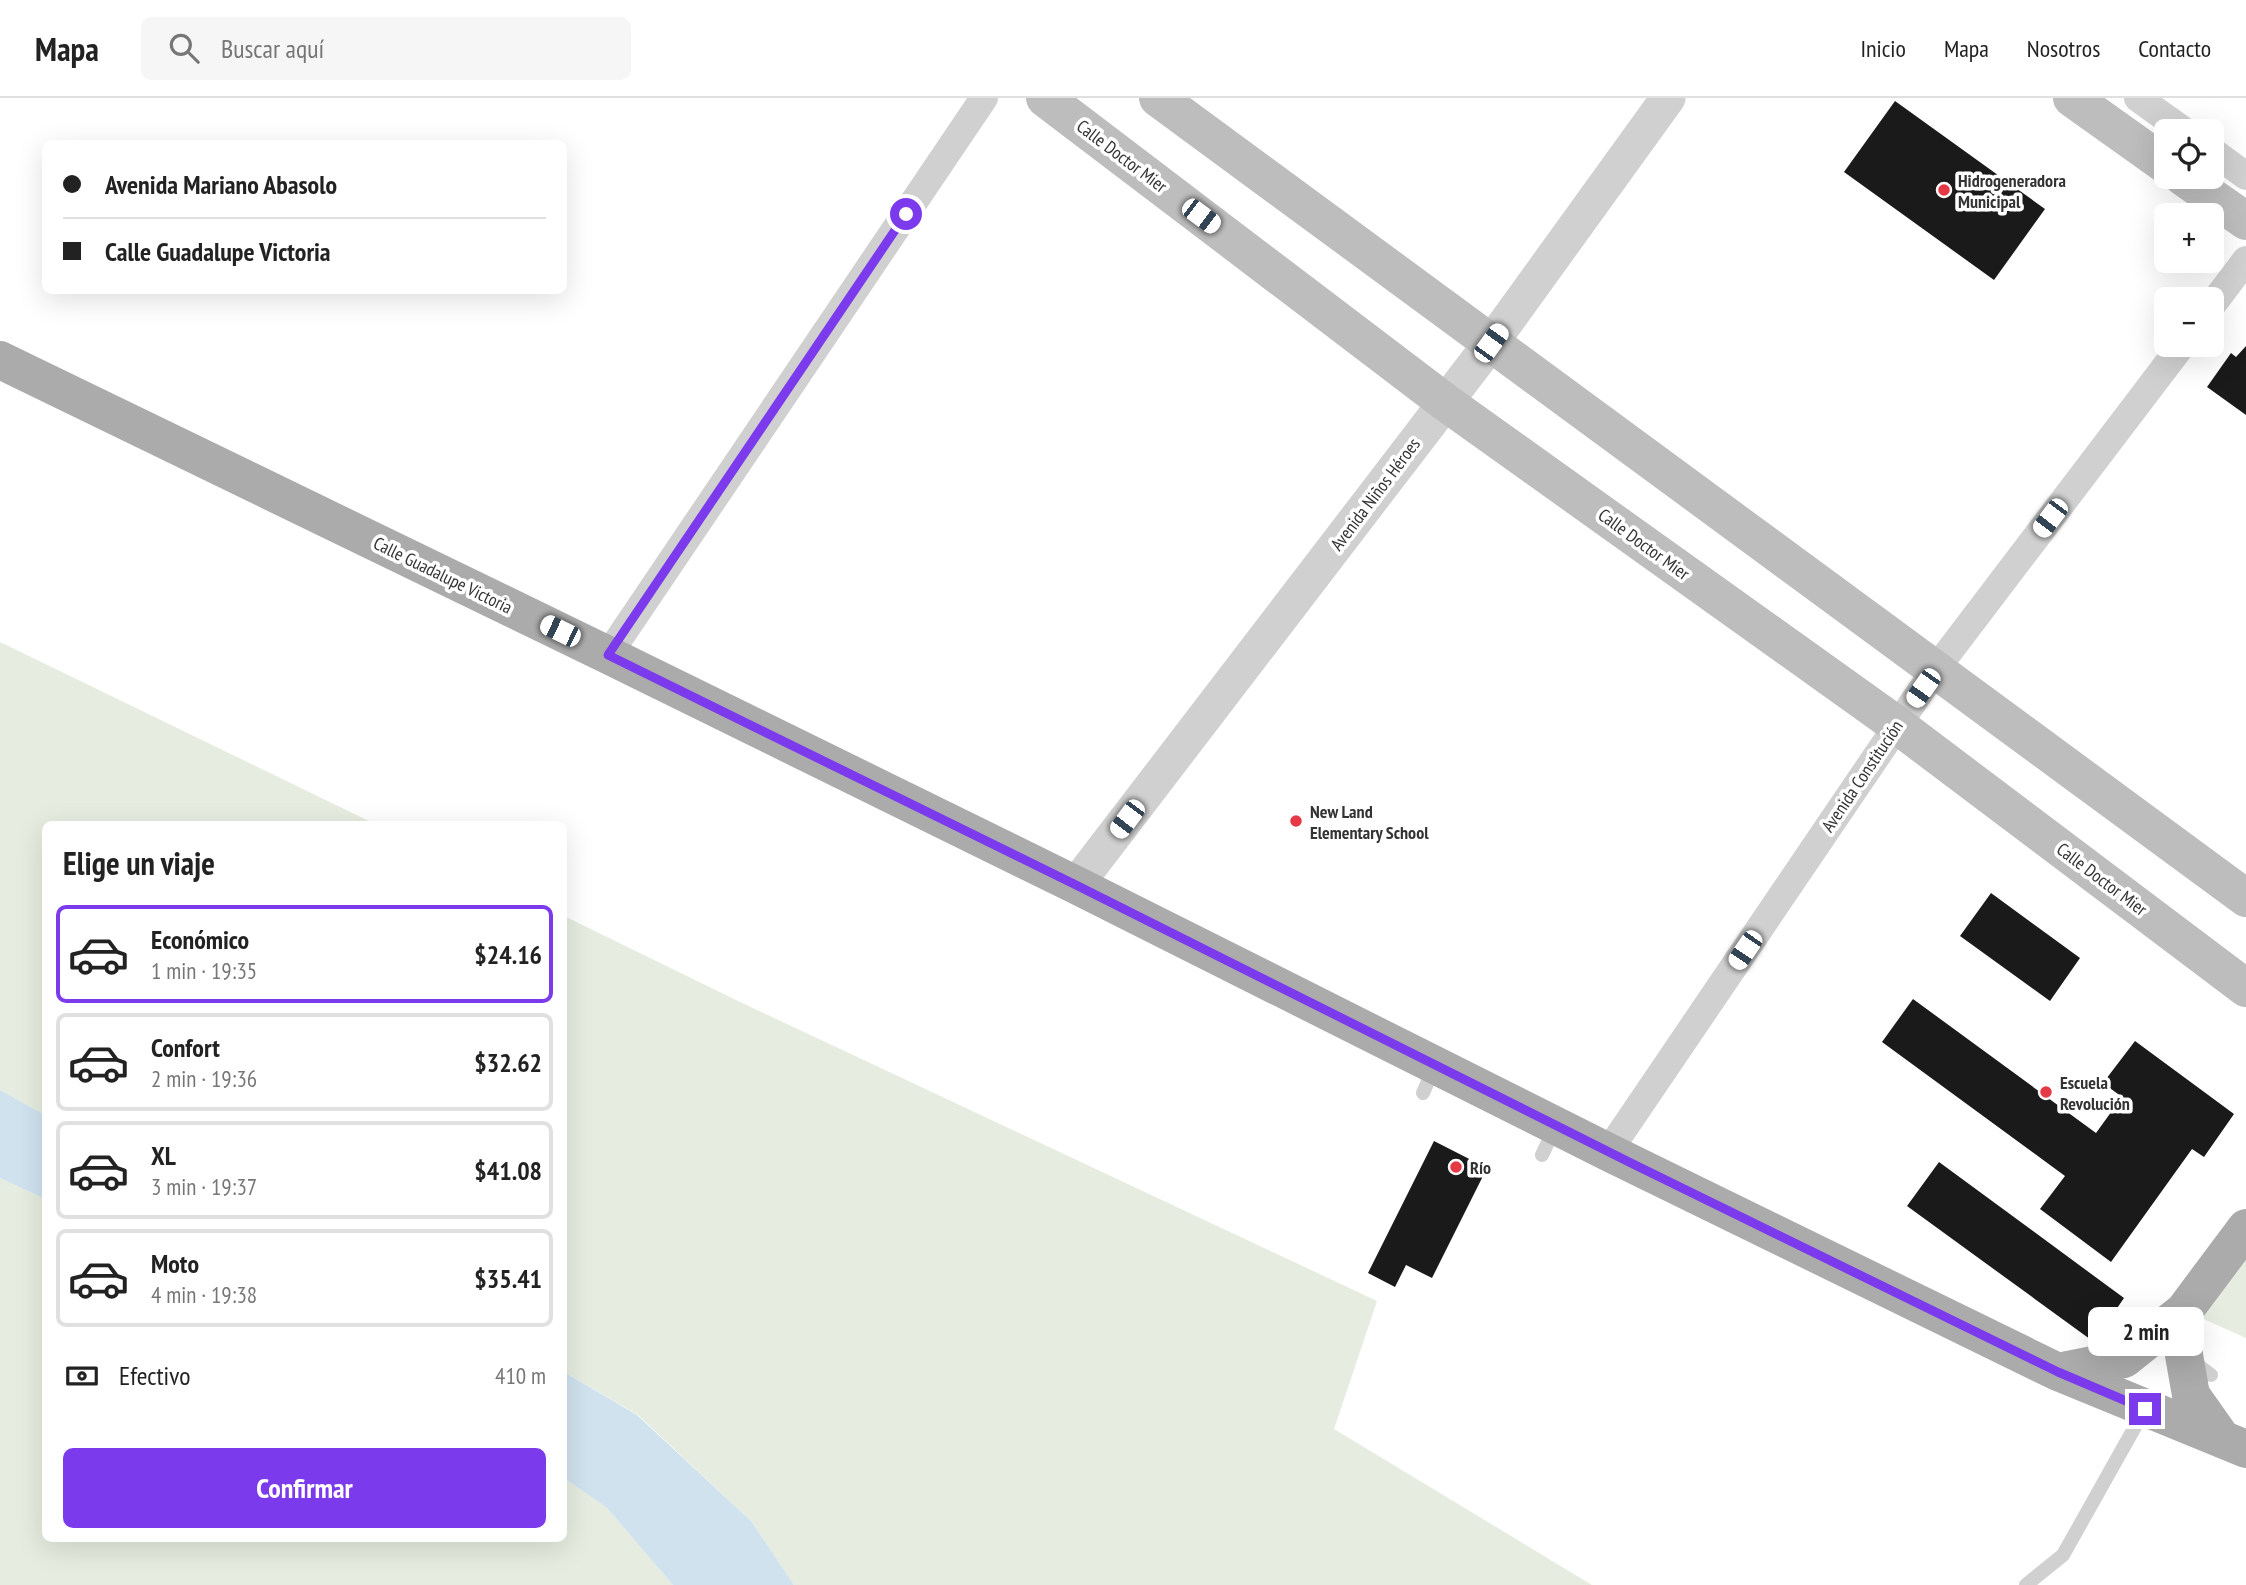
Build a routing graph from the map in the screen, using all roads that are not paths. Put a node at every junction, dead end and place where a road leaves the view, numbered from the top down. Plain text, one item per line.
1 (984, 98) edge
2 (1045, 98) edge
3 (1158, 98) edge
4 (1668, 98) edge
5 (2071, 98) edge
6 (2138, 98) edge
7 (2167, 119) edge
8 (2154, 157) edge
9 (2224, 160) edge
10 (2246, 176) edge
11 (2200, 189) edge
12 (2246, 221) edge
13 (2246, 260) edge
14 (2224, 289) edge
15 (1491, 343) junction
16 (2173, 357) edge
17 (0, 360) edge
18 (1445, 402) junction
19 (608, 655) junction
20 (1935, 670) junction
21 (1897, 724) junction
22 (1076, 885) junction
23 (2246, 898) edge
24 (2246, 988) edge
25 (1608, 1152) junction
26 (2246, 1228) edge
27 (2184, 1311) junction
28 (2058, 1372) junction
29 (2145, 1409) junction
30 (2234, 1444) edge
31 (2026, 1585) edge

1 - 19 street
2 - 18 main road, Calle Doctor Mier
3 - 15 main road
4 - 15 street, Avenida Niños Héroes
5 - 8 main road
6 - 7 street
9 - 10 street
11 - 12 main road
13 - 14 street
15 - 18 street, Avenida Niños Héroes
15 - 20 main road
16 - 20 street, Avenida Constitución
17 - 19 main road, Calle Guadalupe Victoria
18 - 21 main road, Calle Doctor Mier
18 - 22 street, Avenida Niños Héroes
19 - 22 main road, Calle Guadalupe Victoria
20 - 21 street, Avenida Constitución
20 - 23 main road
21 - 24 main road, Calle Doctor Mier
21 - 25 street, Avenida Constitución
22 - 25 main road, Calle Guadalupe Victoria
25 - 28 main road, Calle Guadalupe Victoria
26 - 27 main road
27 - 28 main road
27 - 30 main road
28 - 29 main road, Calle Guadalupe Victoria
29 - 30 main road, Calle Guadalupe Victoria
29 - 31 lane

